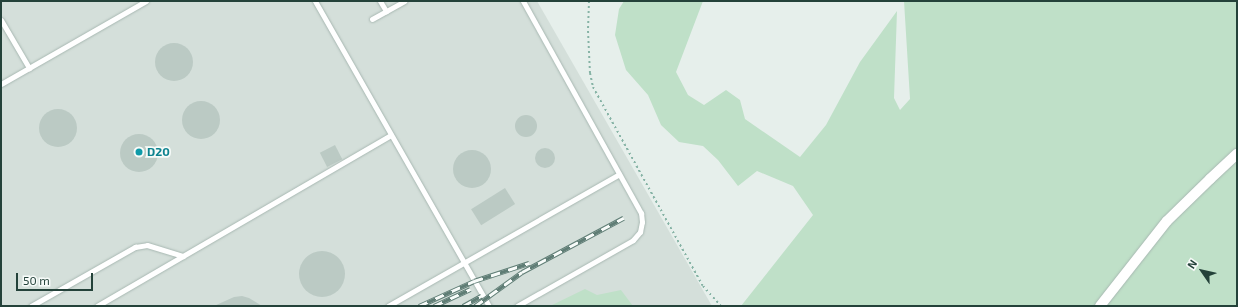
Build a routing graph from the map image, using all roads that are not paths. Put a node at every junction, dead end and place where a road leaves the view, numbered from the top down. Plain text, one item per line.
1 (146, 1) edge
2 (315, 1) edge
3 (380, 1) edge
4 (404, 1) edge
5 (523, 1) edge
6 (386, 11) junction
7 (372, 19) dead end
8 (1, 20) edge
9 (29, 68) junction
10 (1, 84) edge
11 (391, 135) junction
12 (1237, 154) edge
13 (619, 174) junction
14 (183, 256) junction
15 (464, 263) junction
16 (31, 306) edge
17 (97, 306) edge
18 (388, 306) edge
19 (488, 306) edge
20 (517, 306) edge
21 (1100, 306) edge

1 - 9 lane
2 - 11 lane
3 - 6 lane
4 - 6 lane
5 - 13 lane
6 - 7 lane
8 - 9 lane
9 - 10 lane
11 - 14 lane
11 - 15 lane
12 - 21 street
13 - 15 lane
13 - 20 lane
14 - 16 lane
14 - 17 lane
15 - 18 lane
15 - 19 lane

